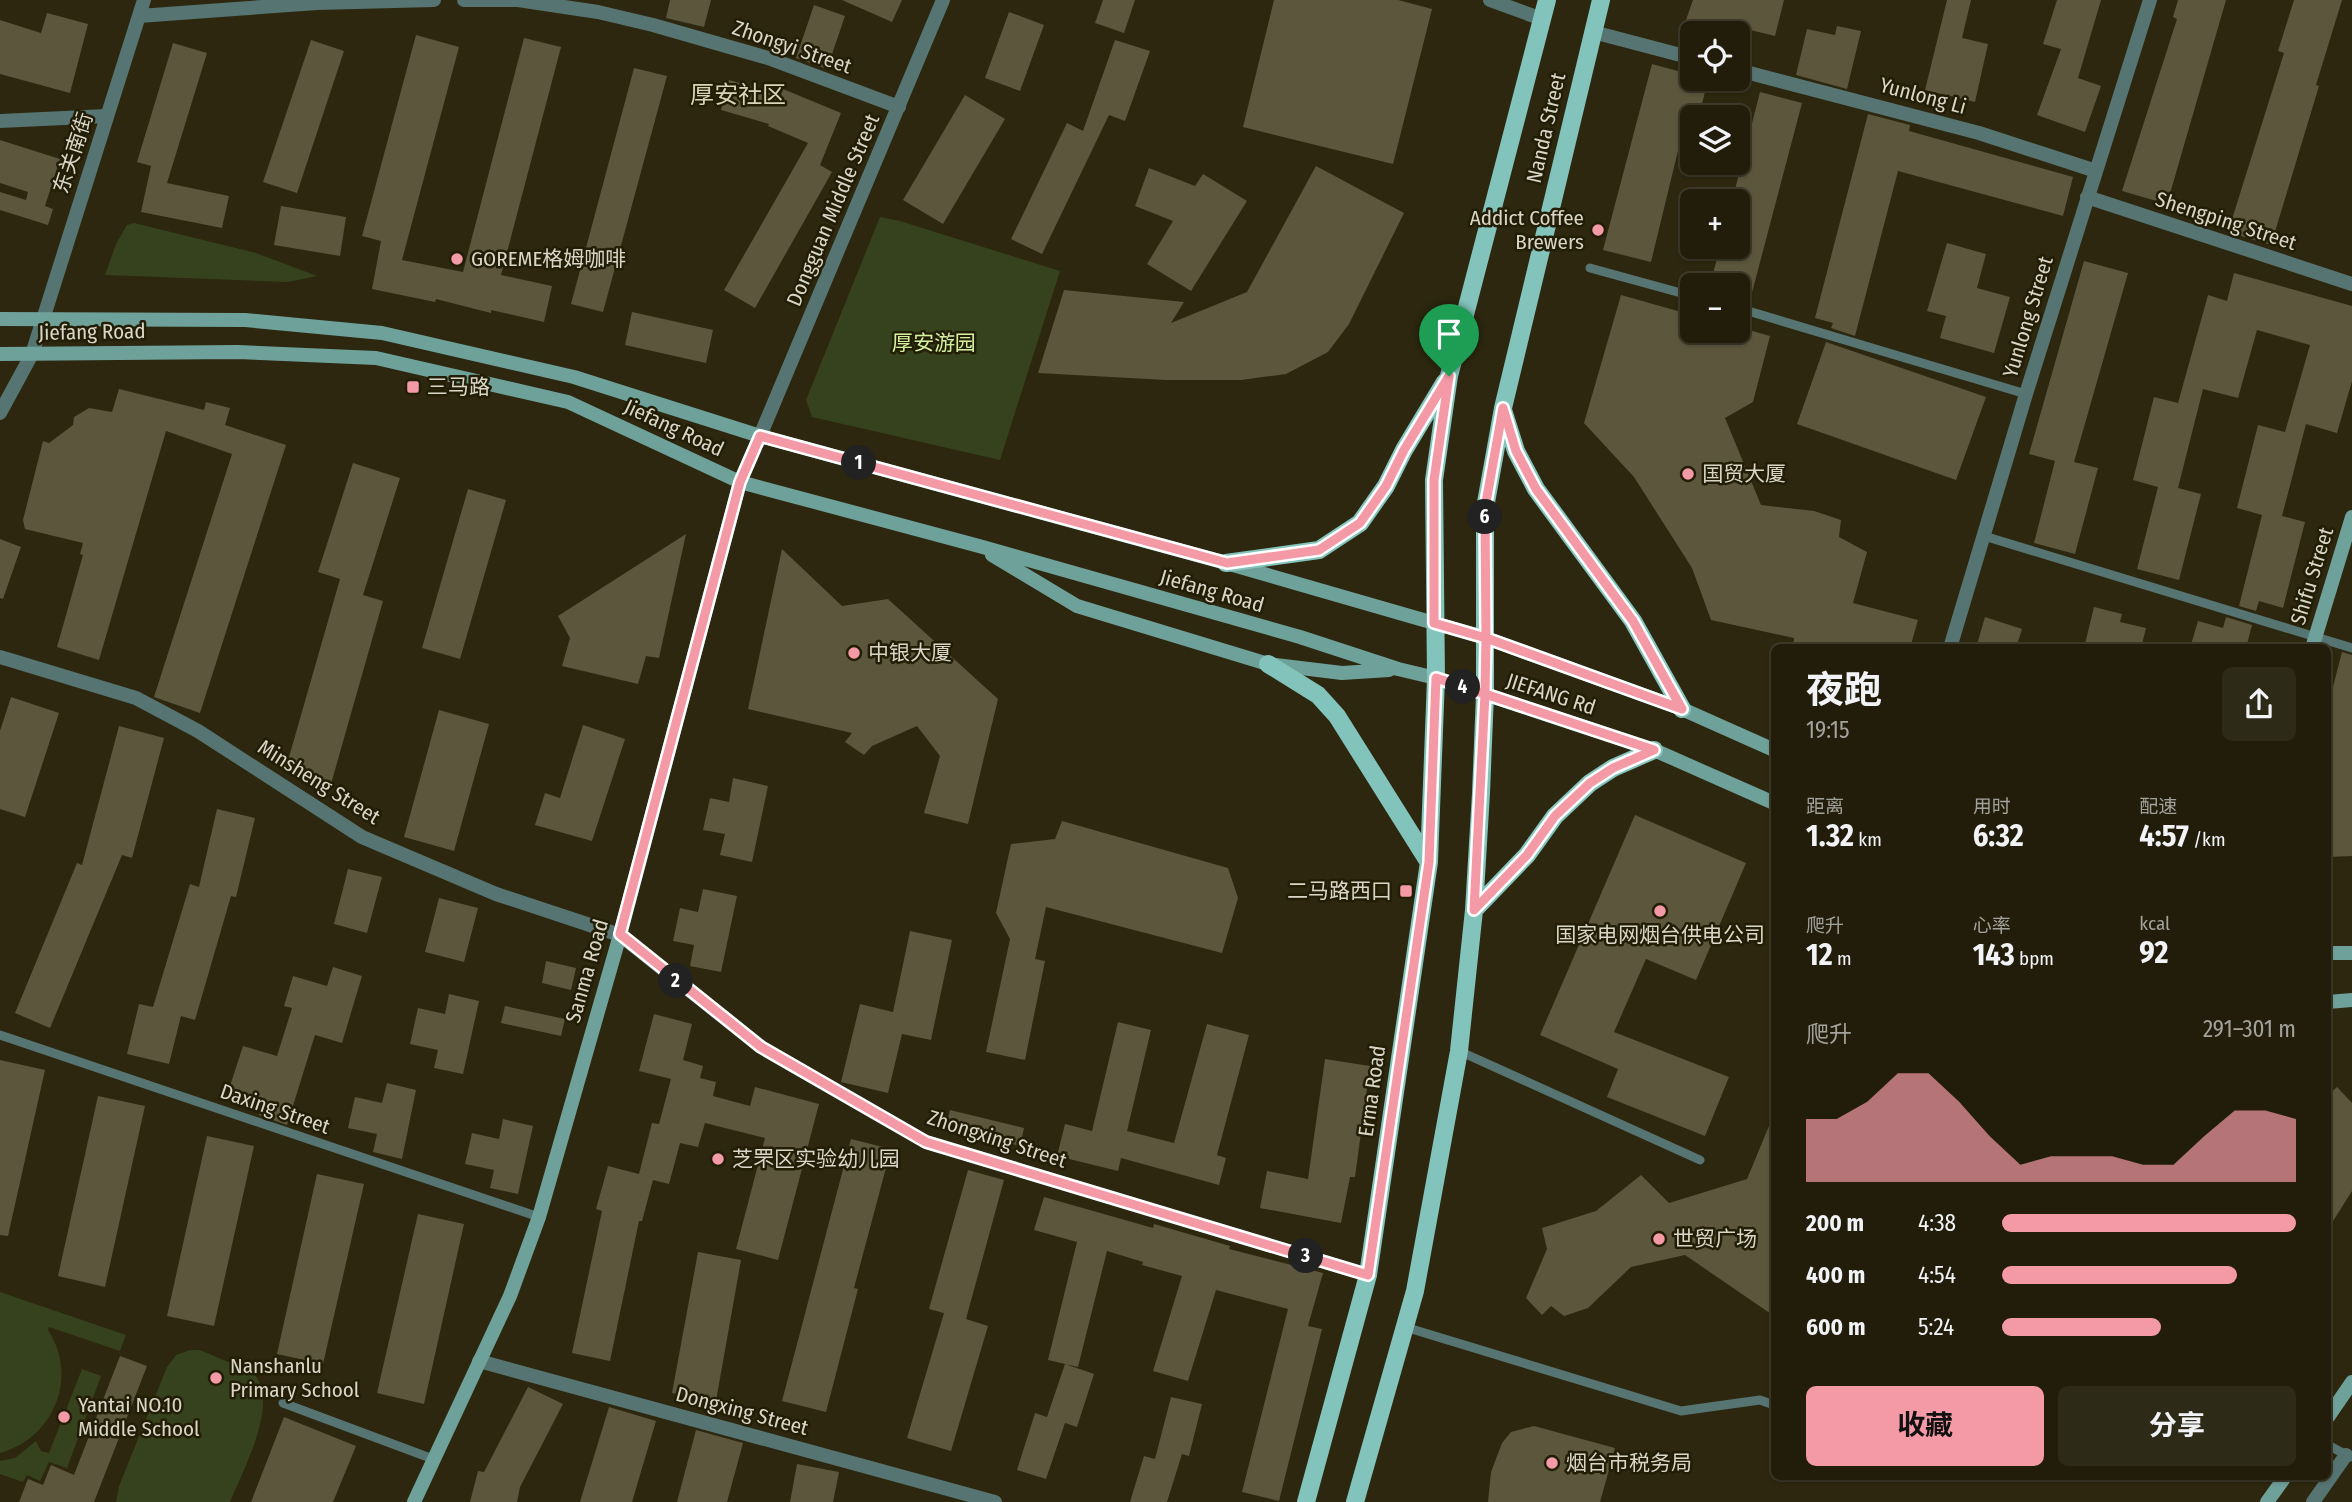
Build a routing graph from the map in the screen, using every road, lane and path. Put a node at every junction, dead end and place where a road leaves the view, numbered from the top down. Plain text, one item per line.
1 (144, 0) edge
2 (434, 0) edge
3 (464, 0) edge
4 (943, 0) edge
5 (1490, 0) edge
6 (1547, 0) edge
7 (1601, 0) edge
8 (2150, 0) edge
9 (139, 16) junction
10 (1542, 19) junction
11 (1592, 32) junction
12 (1680, 55) edge
13 (1750, 73) edge
14 (899, 107) junction
15 (107, 116) junction
16 (0, 121) edge
17 (2096, 171) junction
18 (2087, 197) junction
19 (1590, 268) dead end
20 (2352, 285) edge
21 (1680, 293) edge
22 (1750, 312) edge
23 (0, 319) edge
24 (43, 319) junction
25 (0, 354) edge
26 (32, 354) junction
27 (1449, 376) junction
28 (2026, 394) junction
29 (1503, 408) junction
30 (0, 413) edge
31 (760, 436) junction
32 (740, 482) junction
33 (2352, 517) edge
34 (1983, 536) junction
35 (2348, 543) edge
36 (979, 547) junction
37 (1227, 563) junction
38 (1434, 623) junction
39 (1486, 638) junction
40 (2313, 642) edge
41 (1951, 644) edge
42 (2331, 645) edge
43 (2352, 648) edge
44 (0, 657) edge
45 (1268, 664) junction
46 (1398, 669) junction
47 (1436, 678) junction
48 (1485, 694) junction
49 (1682, 709) junction
50 (1771, 749) edge
51 (1654, 750) junction
52 (1771, 802) edge
53 (1429, 862) junction
54 (1474, 910) junction
55 (620, 934) junction
56 (2352, 953) edge
57 (2331, 954) edge
58 (2352, 1000) edge
59 (2331, 1002) edge
60 (0, 1035) edge
61 (1458, 1051) junction
62 (1700, 1160) dead end
63 (539, 1217) junction
64 (1368, 1275) junction
65 (1405, 1327) junction
66 (478, 1360) junction
67 (2352, 1382) edge
68 (284, 1403) dead end
69 (1771, 1404) edge
70 (2331, 1413) edge
71 (2331, 1447) edge
72 (2349, 1457) edge
73 (433, 1459) junction
74 (2283, 1480) edge
75 (2331, 1480) edge
76 (2331, 1480) edge
77 (414, 1502) edge
78 (995, 1502) edge
79 (1306, 1502) edge
80 (1355, 1502) edge
81 (2267, 1502) edge
82 (2313, 1502) edge

1 - 9 street, 东关南街
2 - 9 street
3 - 14 street, Zhongyi Street
4 - 14 street, Dongguan Middle Street
5 - 10 street
6 - 10 main road, Nanda Street
7 - 11 main road, Nanda Street
8 - 17 street, Yunlong Street
9 - 15 street, 东关南街
10 - 27 main road, Nanda Street
11 - 12 street
11 - 29 main road, Nanda Street
13 - 17 street, Yunlong Li
14 - 31 street, Dongguan Middle Street
15 - 16 street
15 - 24 street, 东关南街
17 - 18 street, Yunlong Street
18 - 20 street, Shengping Street
18 - 28 street, Yunlong Street
19 - 21 lane
22 - 28 lane
23 - 24 main road, Jiefang Road
24 - 26 street, 东关南街
24 - 31 main road, Jiefang Road
25 - 26 main road, Jiefang Road
26 - 30 street, 东关南街
26 - 32 main road, Jiefang Road
27 - 37 main road
27 - 38 main road, Nanda Street
28 - 34 street, Yunlong Street
29 - 39 main road, Nanda Street
29 - 49 main road
31 - 32 main road, Sanma Road
31 - 37 main road, Jiefang Road
32 - 36 main road, Jiefang Road
32 - 55 main road, Sanma Road
33 - 35 main road, Shifu Street
34 - 40 lane
34 - 41 street, Yunlong Street
35 - 40 main road, Shifu Street
36 - 45 main road
36 - 46 main road, Jiefang Road
37 - 38 main road, Jiefang Road
38 - 39 main road
38 - 47 main road, Nanda Street
39 - 48 main road, Nanda Street
39 - 49 main road
42 - 43 lane
44 - 55 street, Minsheng Street
45 - 46 main road
45 - 53 main road
46 - 47 main road, Jiefang Road
47 - 48 main road, JIEFANG Rd
47 - 53 main road, Erma Road
48 - 51 main road, JIEFANG Rd
48 - 54 main road
49 - 50 main road
51 - 52 main road
51 - 54 main road
53 - 64 main road, Erma Road
54 - 61 main road
55 - 63 main road, Sanma Road
55 - 64 street, Zhongxing Street
56 - 57 main road
58 - 59 main road
60 - 63 lane, Daxing Street
61 - 62 lane
61 - 65 main road
63 - 66 main road, Sanma Road
64 - 79 main road, Erma Road
65 - 69 lane
65 - 80 main road
66 - 73 main road, Sanma Road
66 - 78 street, Dongxing Street
67 - 70 main road
68 - 73 lane
71 - 72 lane
72 - 75 street
73 - 77 main road, Sanma Road
74 - 81 main road
76 - 82 street

